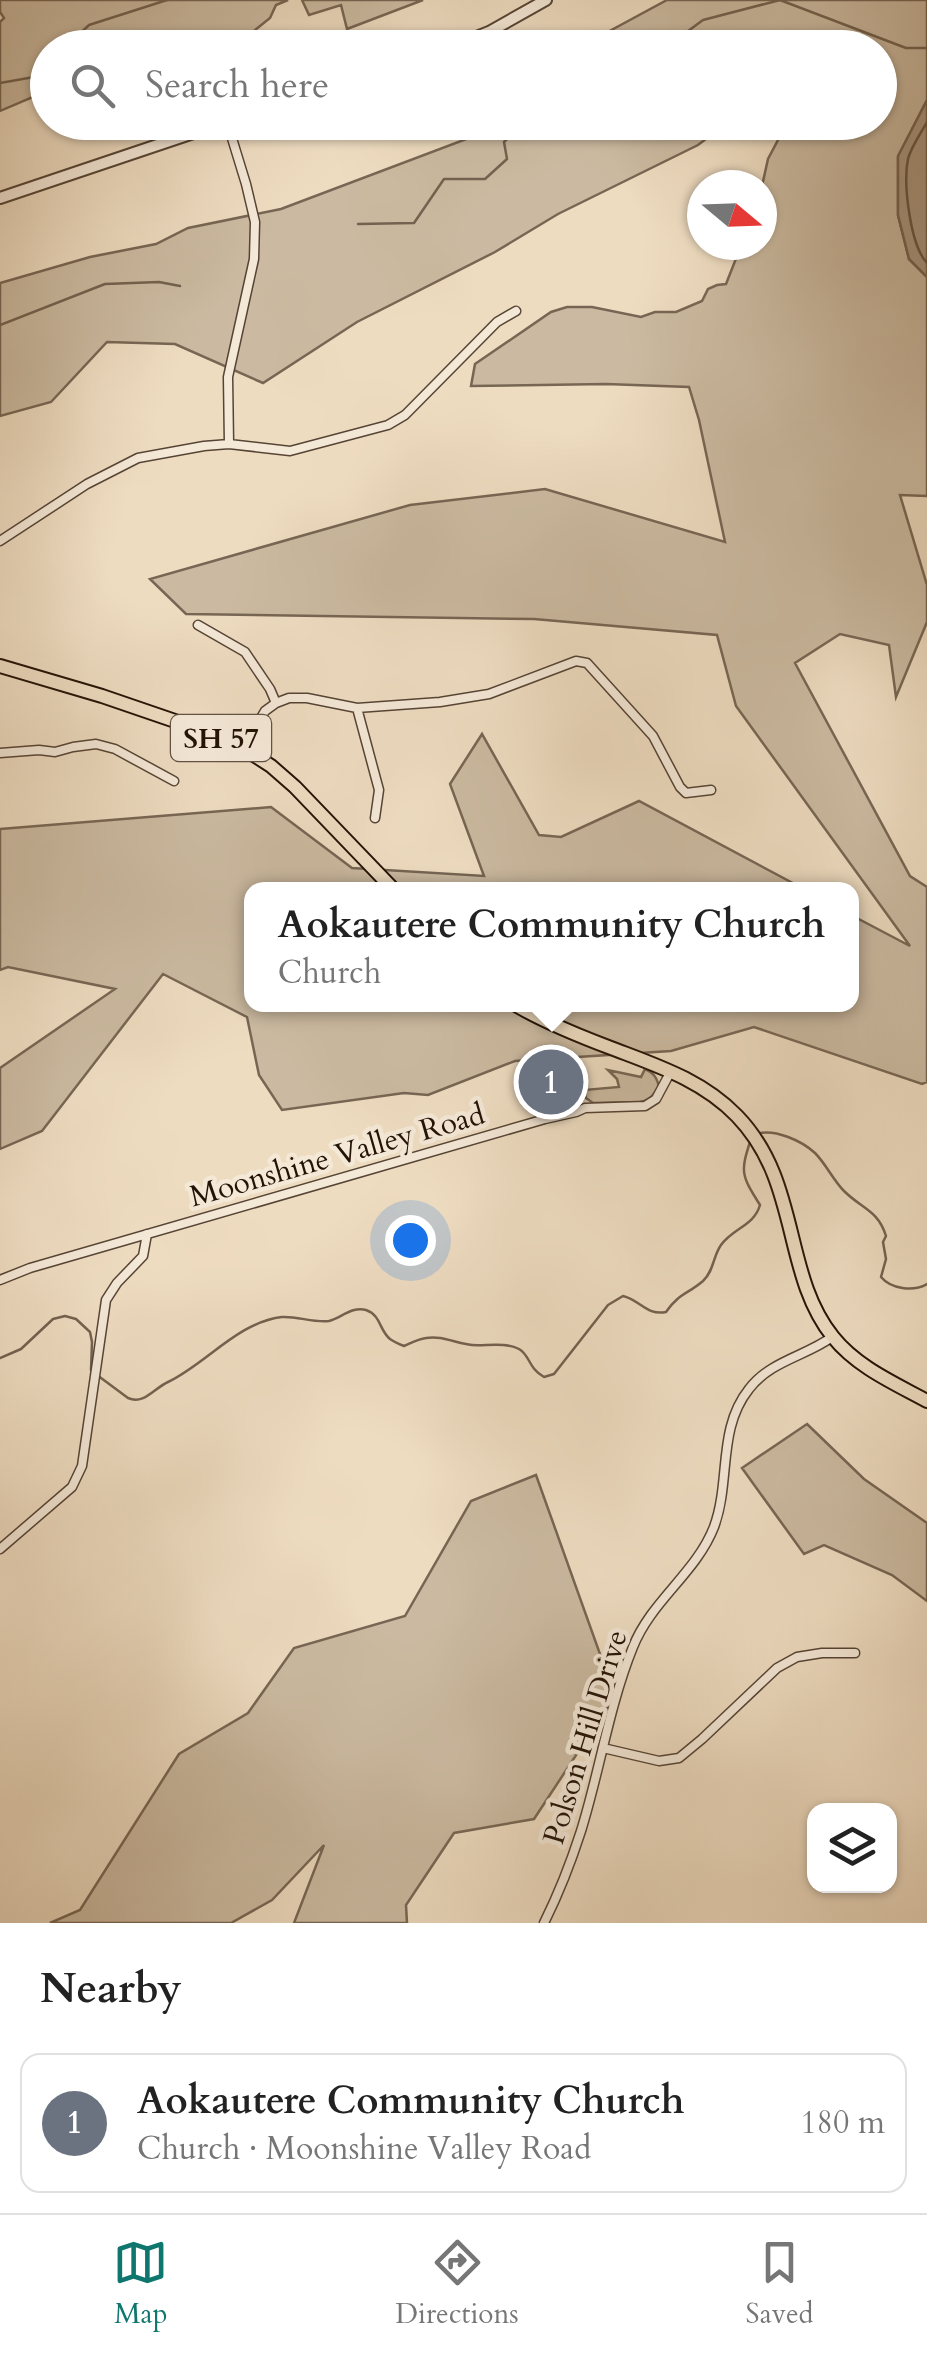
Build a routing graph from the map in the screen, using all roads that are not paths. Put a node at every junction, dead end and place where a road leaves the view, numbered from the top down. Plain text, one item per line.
1 (546, 0) edge
2 (490, 30) edge
3 (172, 140) edge
4 (232, 140) edge
5 (0, 198) edge
6 (516, 311) dead end
7 (229, 444) junction
8 (0, 541) edge
9 (198, 625) dead end
10 (0, 666) edge
11 (276, 703) junction
12 (357, 708) junction
13 (243, 748) junction
14 (0, 753) edge
15 (174, 780) dead end
16 (710, 790) dead end
17 (375, 818) dead end
18 (386, 882) edge
19 (531, 1012) edge
20 (671, 1070) junction
21 (147, 1234) junction
22 (0, 1280) edge
23 (832, 1337) junction
24 (927, 1401) edge
25 (0, 1549) edge
26 (856, 1653) dead end
27 (603, 1748) junction
28 (544, 1923) edge

1 - 2 street
3 - 5 street
4 - 7 street
6 - 7 street
7 - 8 street
9 - 11 street
10 - 13 highway, SH 57
11 - 12 street
11 - 13 street
12 - 16 street
12 - 17 street
13 - 18 highway, SH 57
14 - 15 street
19 - 20 highway
20 - 21 street, Moonshine Valley Road
20 - 23 highway
21 - 22 street, Moonshine Valley Road
21 - 25 street
23 - 24 highway
23 - 27 street, Polson Hill Drive
26 - 27 street
27 - 28 street, Polson Hill Drive

